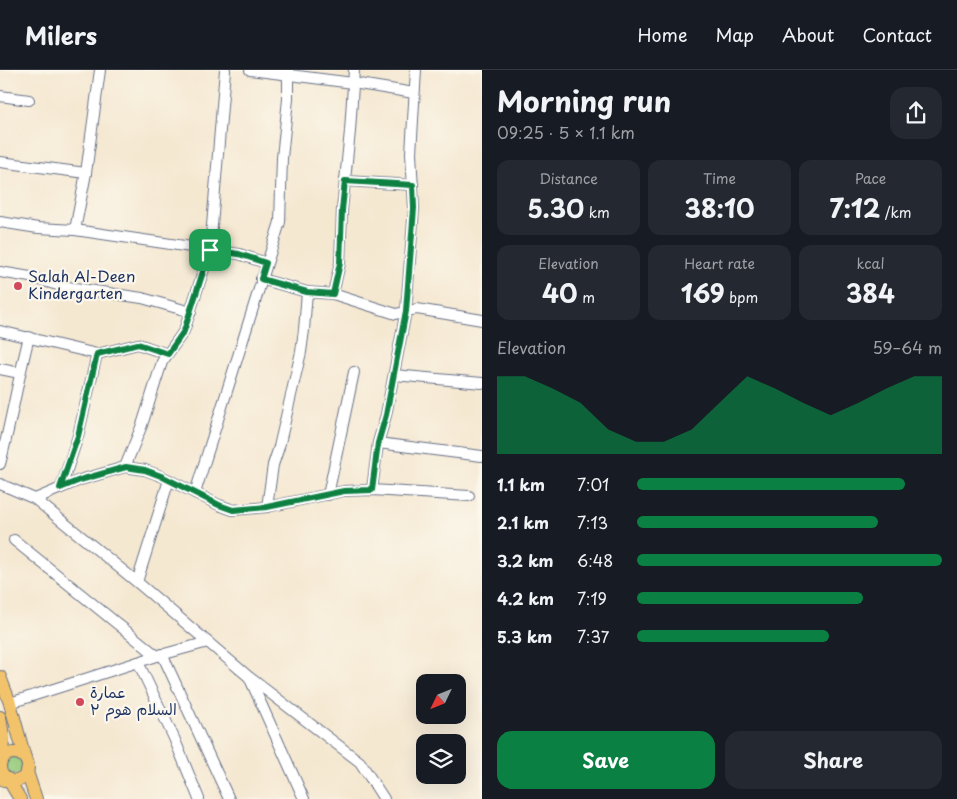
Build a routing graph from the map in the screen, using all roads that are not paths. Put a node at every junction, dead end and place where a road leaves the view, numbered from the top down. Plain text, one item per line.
1 (100, 70) edge
2 (226, 70) edge
3 (250, 70) edge
4 (354, 70) edge
5 (416, 70) edge
6 (288, 72) edge
7 (352, 83) junction
8 (414, 93) junction
9 (0, 96) edge
10 (29, 100) dead end
11 (0, 162) edge
12 (86, 173) junction
13 (345, 181) junction
14 (413, 185) junction
15 (0, 222) edge
16 (75, 230) junction
17 (210, 250) junction
18 (266, 263) junction
19 (0, 272) edge
20 (261, 279) junction
21 (307, 292) junction
22 (333, 294) junction
23 (406, 311) junction
24 (191, 312) junction
25 (482, 320) edge
26 (0, 331) edge
27 (29, 337) junction
28 (97, 354) junction
29 (168, 354) junction
30 (0, 369) edge
31 (354, 372) dead end
32 (20, 373) junction
33 (394, 376) junction
34 (482, 383) edge
35 (378, 443) junction
36 (482, 456) edge
37 (0, 464) edge
38 (126, 467) junction
39 (169, 480) junction
40 (0, 484) edge
41 (60, 488) junction
42 (372, 490) junction
43 (195, 493) junction
44 (328, 495) junction
45 (469, 496) dead end
46 (35, 499) junction
47 (267, 507) junction
48 (14, 540) dead end
49 (137, 582) junction
50 (208, 642) junction
51 (160, 655) junction
52 (138, 662) junction
53 (0, 677) edge
54 (249, 678) junction
55 (10, 703) junction
56 (0, 717) edge
57 (1, 754) edge
58 (25, 758) junction
59 (27, 772) junction
60 (3, 781) edge
61 (19, 797) edge
62 (36, 799) edge
63 (199, 799) edge
64 (229, 799) edge
65 (304, 799) edge
66 (384, 799) edge

1 - 12 street
2 - 17 street
3 - 6 street
4 - 7 street
5 - 8 street
6 - 7 street
6 - 18 street
7 - 8 street
7 - 13 street
8 - 14 street
9 - 10 street
11 - 12 street
12 - 16 street
13 - 14 street
13 - 22 street
14 - 23 street
15 - 16 street
16 - 17 street
17 - 18 street
17 - 24 street
18 - 20 street
19 - 24 street
20 - 21 street
20 - 43 street
21 - 22 street
21 - 47 street
22 - 23 street
23 - 25 street
23 - 33 street
24 - 29 street
26 - 27 street
27 - 28 street
27 - 32 street
28 - 29 street
28 - 41 street
29 - 38 street
30 - 32 street
31 - 44 street
32 - 37 street
33 - 34 street
33 - 35 street
35 - 36 street
35 - 42 street
38 - 39 street
38 - 41 street
39 - 43 street
39 - 49 street
40 - 46 street
41 - 46 street
42 - 44 street
42 - 45 street
43 - 47 street
44 - 47 street
46 - 49 street
48 - 51 street
49 - 50 street
50 - 51 street
50 - 54 street
51 - 52 street
51 - 64 street
52 - 55 street
52 - 63 street
53 - 55 main road
54 - 65 street
54 - 66 street
55 - 58 main road
56 - 57 main road
57 - 58 main road
57 - 60 main road
58 - 59 main road
59 - 60 main road
59 - 62 main road
60 - 61 main road

